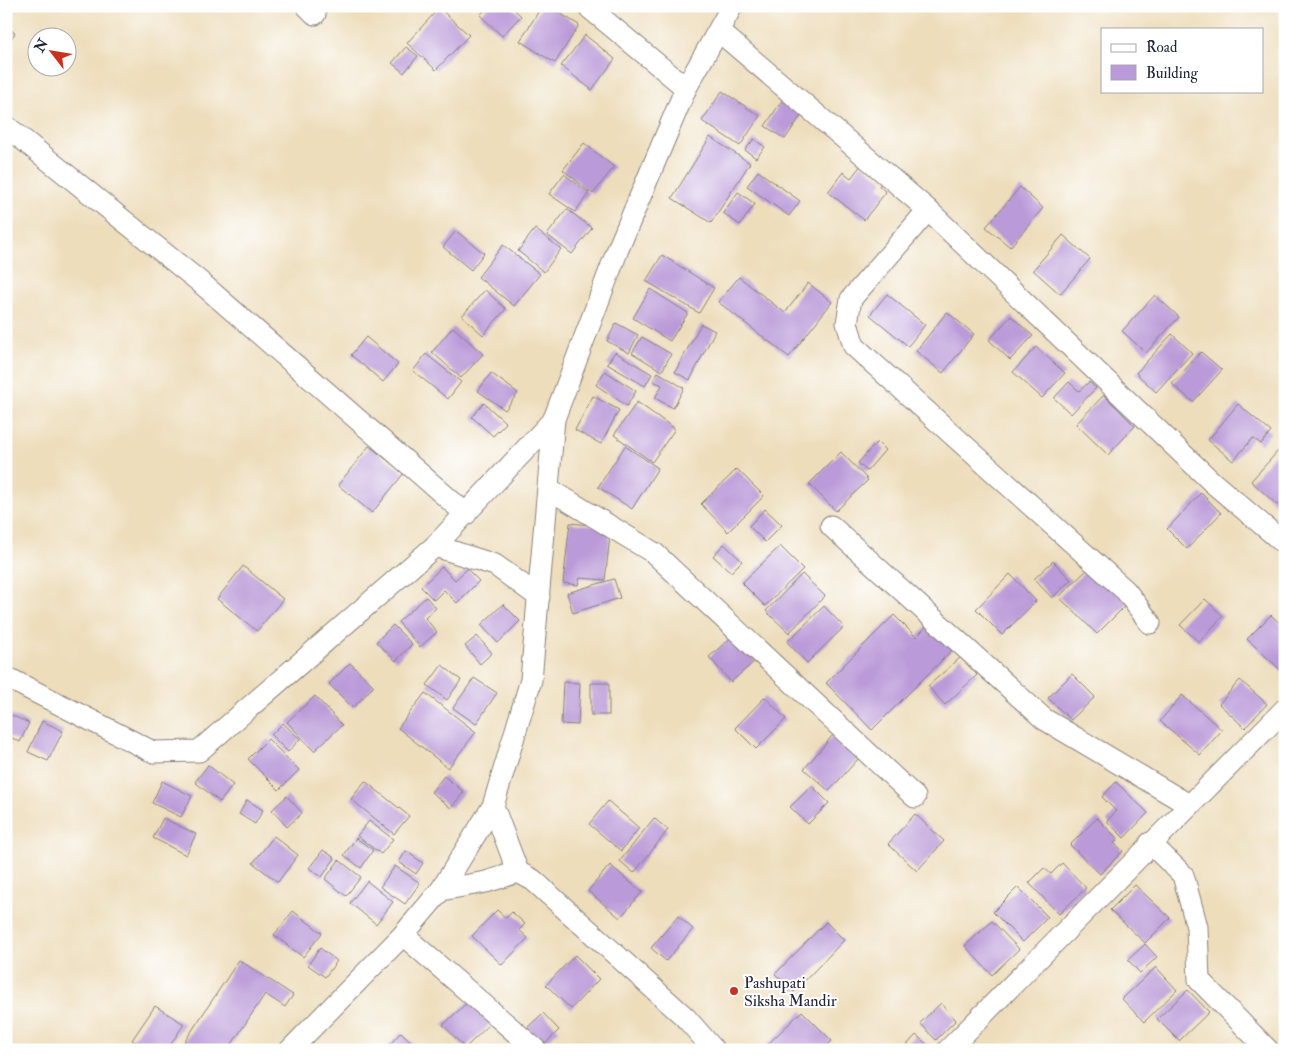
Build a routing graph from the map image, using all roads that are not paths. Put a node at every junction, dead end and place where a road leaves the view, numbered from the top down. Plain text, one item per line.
1 (588, 6) edge
2 (732, 6) edge
3 (720, 32) junction
4 (686, 88) junction
5 (6, 126) edge
6 (928, 210) junction
7 (554, 419) junction
8 (549, 489) junction
9 (466, 514) junction
10 (831, 526) dead end
11 (1285, 544) edge
12 (435, 546) junction
13 (539, 596) junction
14 (1150, 623) dead end
15 (6, 678) edge
16 (1285, 709) edge
17 (915, 797) dead end
18 (1189, 805) junction
19 (493, 806) junction
20 (1150, 843) junction
21 (518, 872) junction
22 (441, 890) junction
23 (403, 935) junction
24 (291, 1049) edge
25 (536, 1050) edge
26 (714, 1050) edge
27 (948, 1050) edge
28 (1268, 1050) edge

1 - 4 street
2 - 3 street
3 - 4 street
3 - 6 street
4 - 7 street
5 - 9 street
6 - 11 street
6 - 14 street
7 - 8 street
7 - 9 street
8 - 13 street
8 - 17 street
9 - 12 street
10 - 18 street
12 - 13 street
12 - 15 street
13 - 19 street
16 - 18 street
18 - 20 street
19 - 21 street
19 - 22 street
20 - 27 street
20 - 28 street
21 - 22 street
21 - 26 street
22 - 23 street
23 - 24 street
23 - 25 street

